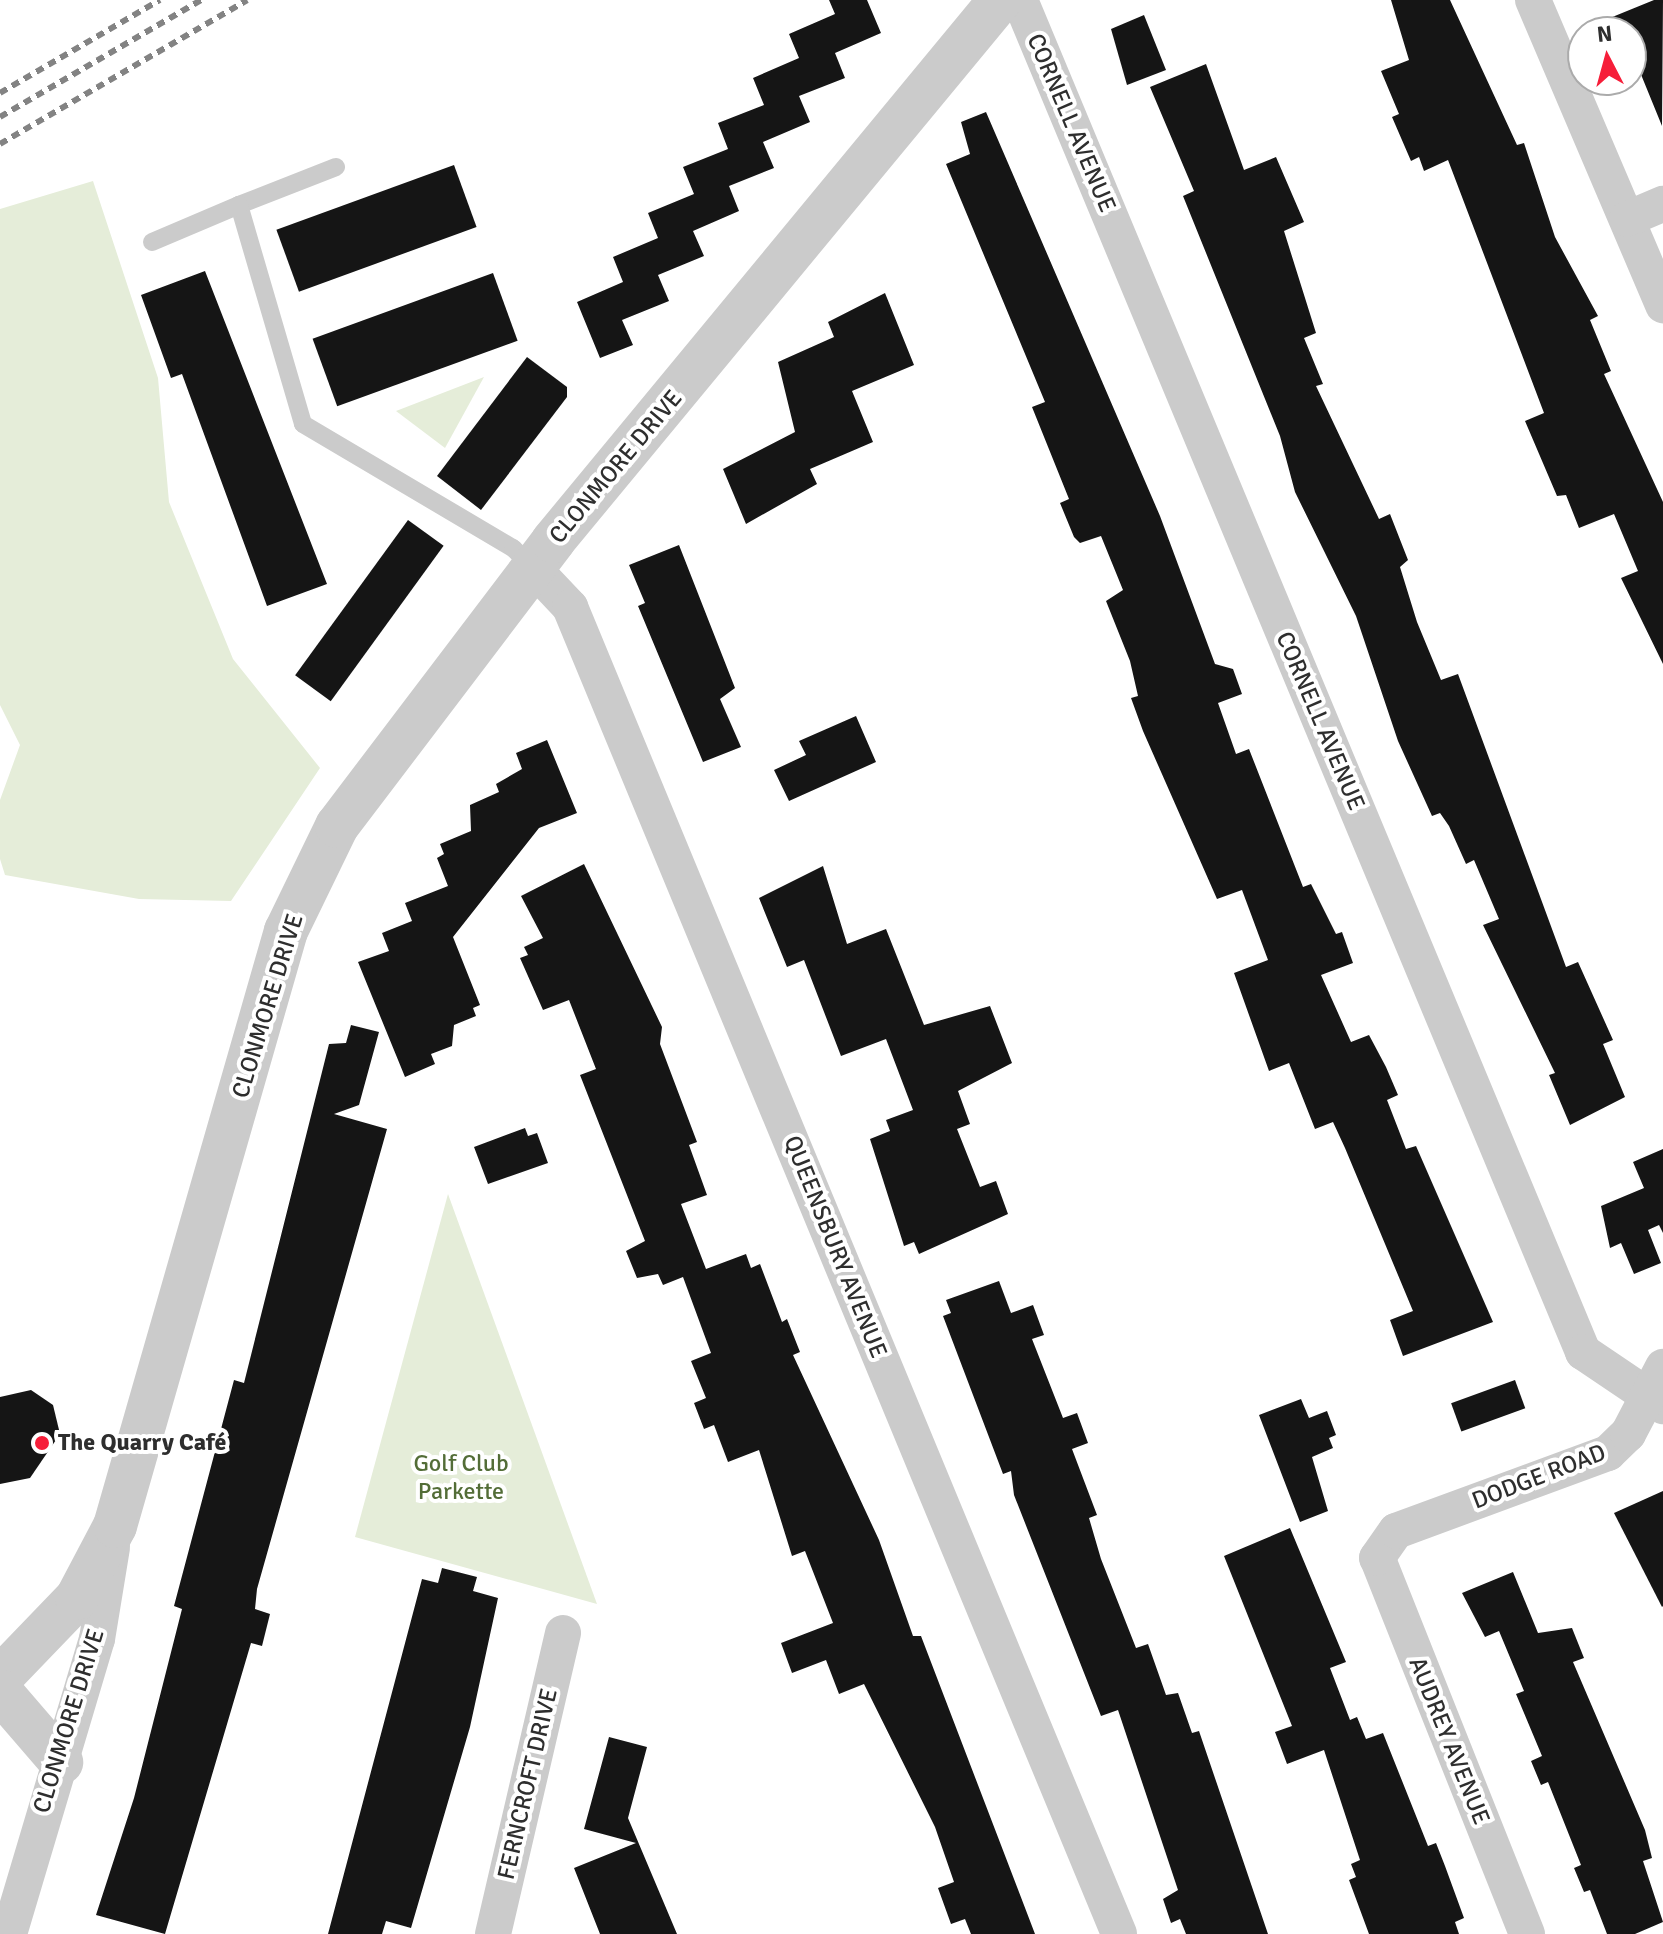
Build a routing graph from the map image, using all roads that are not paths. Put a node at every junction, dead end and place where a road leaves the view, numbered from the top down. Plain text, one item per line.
1 (1000, 0) edge
2 (1020, 0) edge
3 (1533, 0) edge
4 (336, 167) dead end
5 (1663, 204) edge
6 (239, 205) junction
7 (1627, 219) junction
8 (152, 242) dead end
9 (1663, 305) edge
10 (536, 571) junction
11 (1657, 1388) edge
12 (115, 1526) junction
13 (1380, 1547) joint
14 (563, 1633) dead end
15 (0, 1678) edge
16 (0, 1691) edge
17 (61, 1762) junction
18 (9, 1934) edge
19 (493, 1934) edge
20 (1119, 1934) edge
21 (1527, 1934) edge

1 - 10 street, CLONMORE DRIVE
2 - 11 street, CORNELL AVENUE
3 - 7 street
4 - 6 lane
5 - 7 street
6 - 8 lane
6 - 10 lane
7 - 9 street
10 - 12 street, CLONMORE DRIVE
10 - 20 street, QUEENSBURY AVENUE
11 - 13 street, DODGE ROAD
12 - 15 street
12 - 17 street, CLONMORE DRIVE
13 - 21 street, AUDREY AVENUE
14 - 19 street, FERNCROFT DRIVE
16 - 17 street
17 - 18 street, CLONMORE DRIVE

